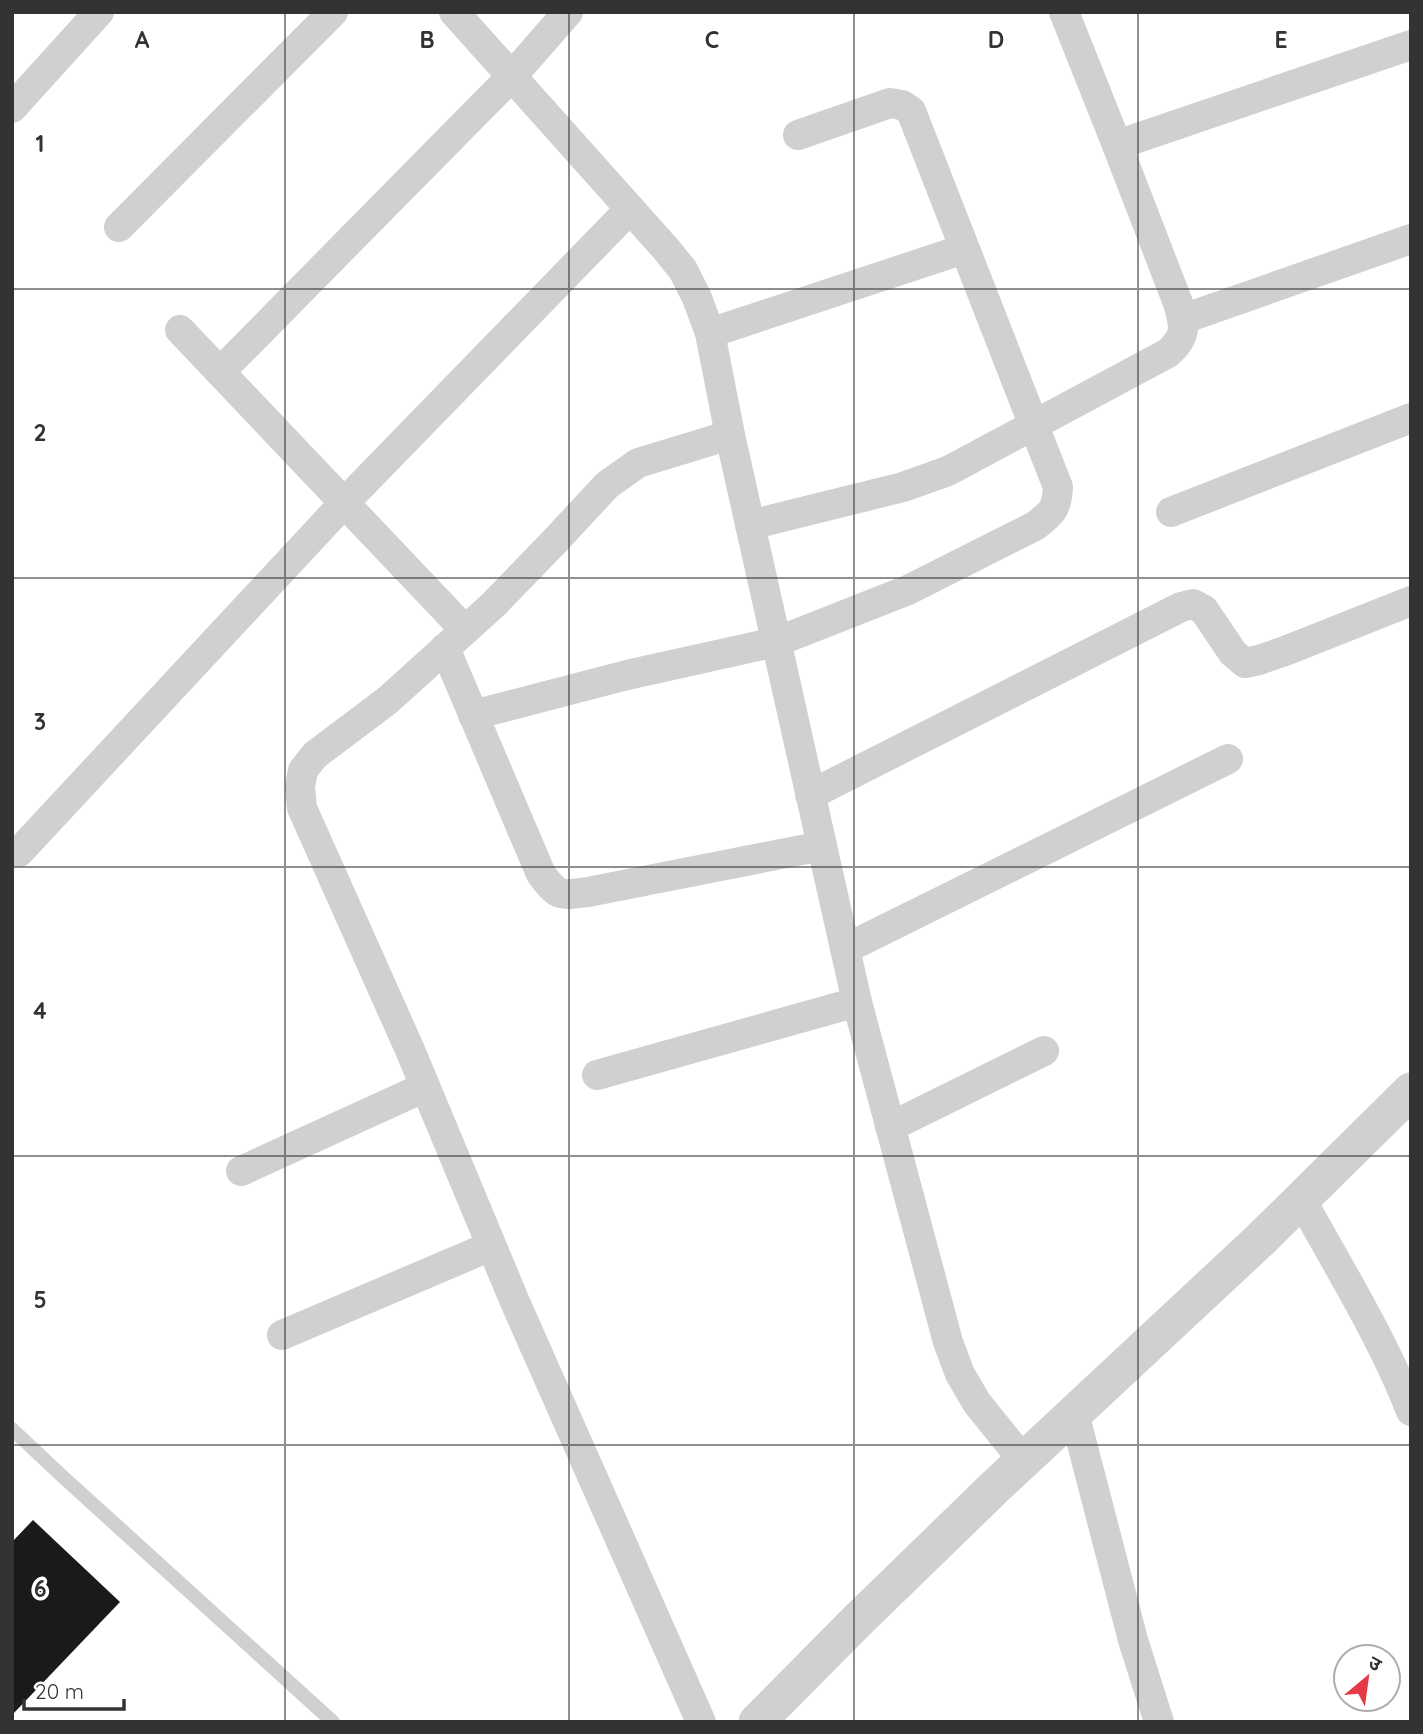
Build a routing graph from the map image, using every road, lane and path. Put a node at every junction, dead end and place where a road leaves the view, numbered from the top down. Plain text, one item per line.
1 (99, 12) edge
2 (333, 12) edge
3 (454, 12) edge
4 (568, 12) edge
5 (1063, 12) edge
6 (1411, 45) edge
7 (512, 76) junction
8 (12, 107) edge
9 (798, 135) dead end
10 (1117, 145) junction
11 (630, 209) junction
12 (119, 227) dead end
13 (1411, 239) edge
14 (964, 249) junction
15 (1183, 319) junction
16 (180, 330) dead end
17 (710, 333) junction
18 (220, 372) junction
19 (1411, 418) edge
20 (1034, 426) junction
21 (730, 435) junction
22 (345, 502) junction
23 (1171, 512) dead end
24 (750, 525) junction
25 (1411, 601) edge
26 (455, 639) junction
27 (776, 642) junction
28 (473, 715) junction
29 (1228, 759) dead end
30 (810, 795) junction
31 (822, 846) junction
32 (19, 852) dead end
33 (845, 949) junction
34 (857, 1002) junction
35 (1044, 1051) dead end
36 (597, 1075) dead end
37 (425, 1087) junction
38 (1411, 1091) edge
39 (890, 1127) junction
40 (241, 1171) dead end
41 (1301, 1199) junction
42 (491, 1246) junction
43 (282, 1335) dead end
44 (1411, 1411) edge
45 (1074, 1413) junction
46 (12, 1429) edge
47 (1023, 1460) junction
48 (333, 1722) edge
49 (701, 1722) edge
50 (757, 1722) edge
51 (1158, 1722) edge

1 - 8 street
2 - 12 street
3 - 7 street
4 - 7 street
5 - 10 street
6 - 10 street
7 - 11 street
7 - 18 street
9 - 14 street
10 - 15 street
11 - 17 street
11 - 22 street
13 - 15 street
14 - 17 street
14 - 20 street
15 - 20 street
16 - 18 street
17 - 21 street
18 - 22 street
19 - 23 street
20 - 24 street
20 - 27 street
21 - 24 street
21 - 26 street
22 - 26 street
22 - 32 street
24 - 27 street
25 - 30 street
26 - 28 street
26 - 37 street
27 - 28 street
27 - 30 street
28 - 31 street
29 - 33 street
30 - 31 street
31 - 33 street
33 - 34 street
34 - 36 street
34 - 39 street
35 - 39 street
37 - 40 street
37 - 42 street
38 - 41 street
39 - 47 street
41 - 44 street
41 - 45 street
42 - 43 street
42 - 49 street
45 - 47 street
45 - 51 street
46 - 48 lane
47 - 50 street

